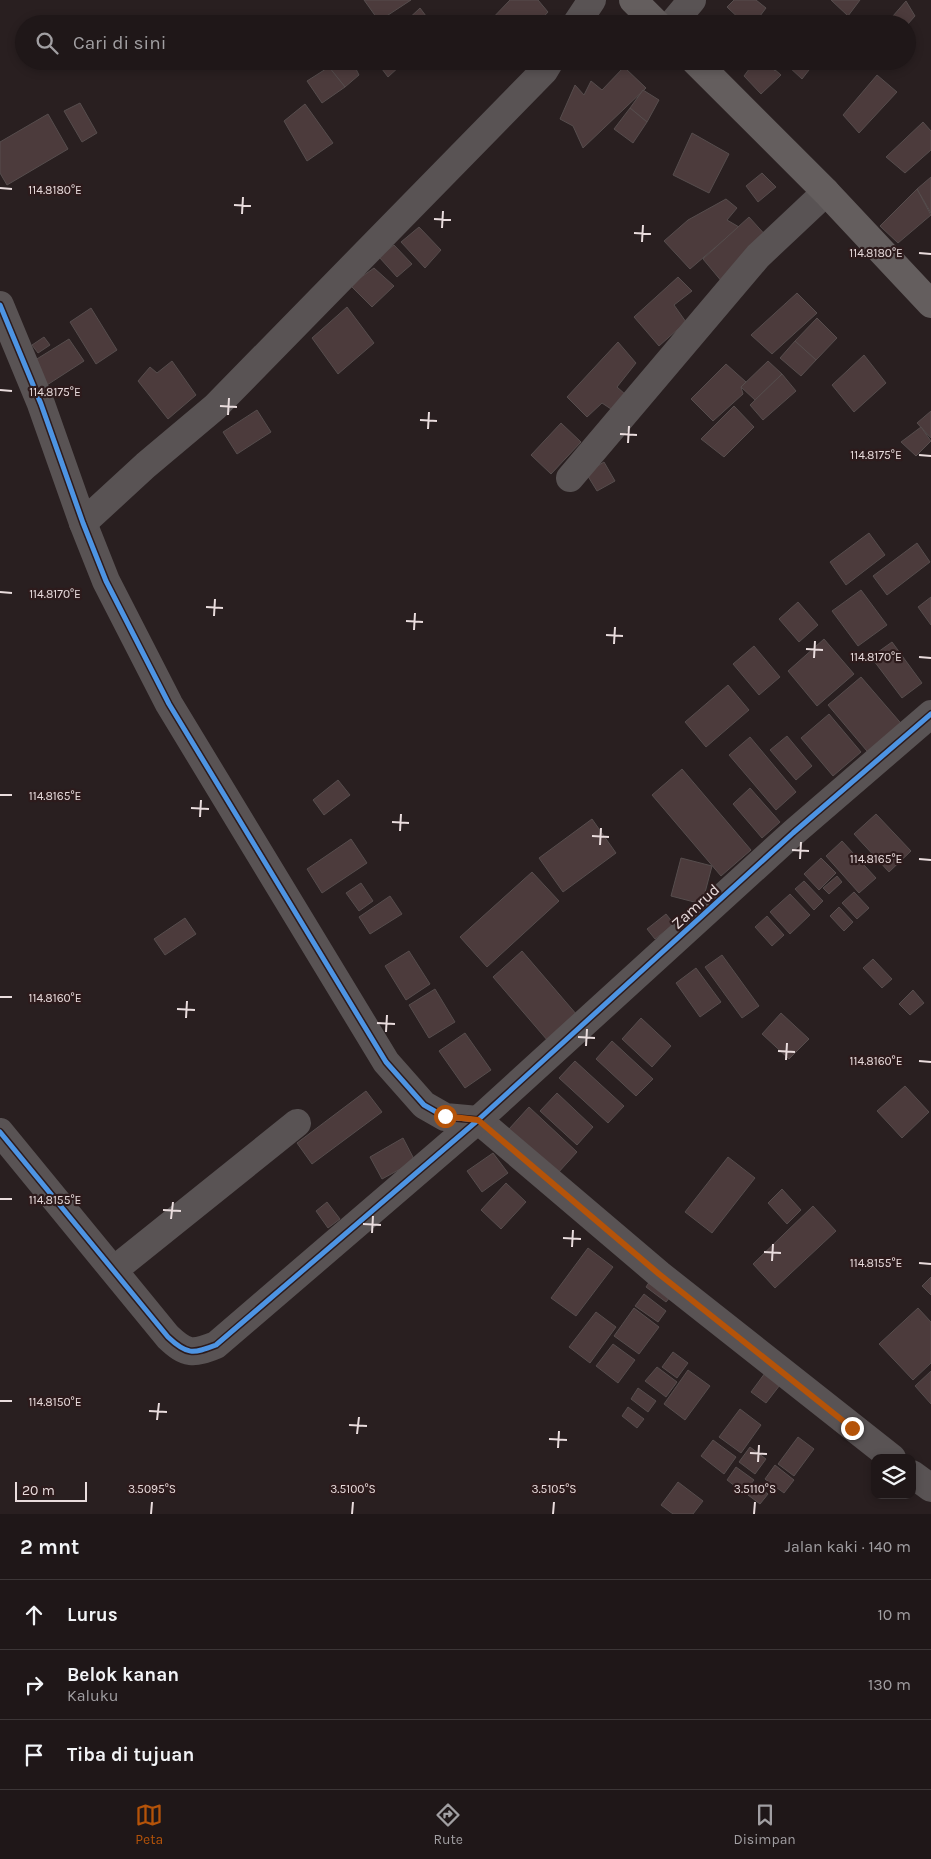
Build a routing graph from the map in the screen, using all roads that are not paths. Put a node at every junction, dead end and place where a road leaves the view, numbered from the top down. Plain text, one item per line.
1 (592, 0) edge
2 (633, 0) edge
3 (692, 0) edge
4 (582, 15) edge
5 (648, 15) edge
6 (680, 15) edge
7 (543, 70) edge
8 (704, 70) edge
9 (826, 192) junction
10 (931, 304) edge
11 (0, 305) edge
12 (570, 478) dead end
13 (83, 523) junction
14 (931, 714) edge
15 (478, 1120) junction
16 (297, 1123) dead end
17 (0, 1132) edge
18 (114, 1270) junction
19 (887, 1454) edge
20 (916, 1477) edge
21 (931, 1488) edge

1 - 4 street
2 - 5 main road
3 - 6 street
7 - 13 street
8 - 9 main road
9 - 10 main road
9 - 12 street
11 - 13 street
13 - 15 street
14 - 15 street, Zamrud
15 - 18 street, Zamrud
15 - 19 street
16 - 18 street
17 - 18 street, Zamrud
20 - 21 street

